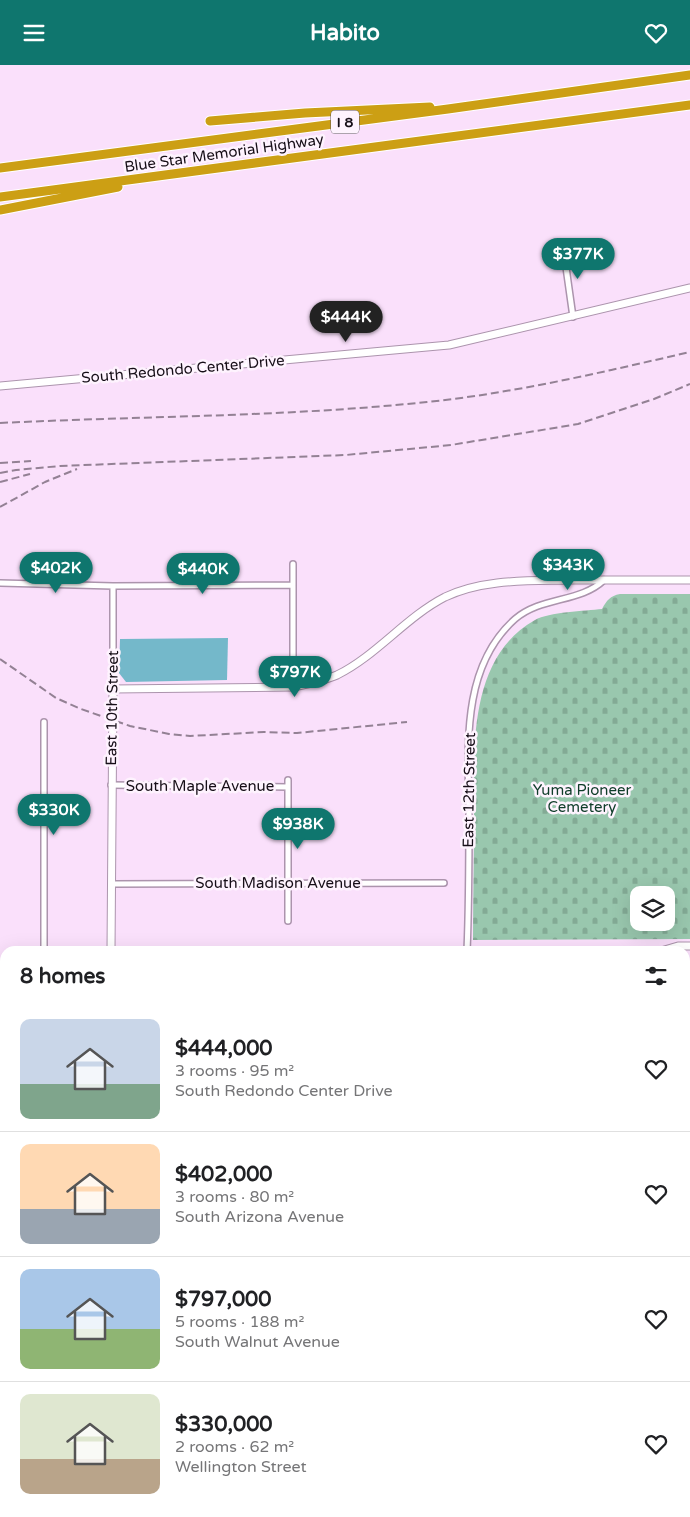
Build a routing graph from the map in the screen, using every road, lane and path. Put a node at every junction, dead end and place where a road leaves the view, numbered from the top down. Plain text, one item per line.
1 (690, 75) edge
2 (690, 105) edge
3 (448, 109) junction
4 (210, 121) dead end
5 (0, 168) edge
6 (199, 171) junction
7 (0, 197) edge
8 (0, 211) edge
9 (563, 247) dead end
10 (690, 288) edge
11 (573, 317) junction
12 (0, 386) edge
13 (293, 564) dead end
14 (604, 580) junction
15 (690, 580) edge
16 (0, 583) edge
17 (293, 585) junction
18 (113, 586) junction
19 (293, 687) junction
20 (113, 689) junction
21 (44, 721) dead end
22 (288, 780) dead end
23 (111, 785) junction
24 (288, 787) junction
25 (112, 883) junction
26 (288, 883) junction
27 (444, 883) dead end
28 (288, 921) dead end
29 (44, 946) edge
30 (111, 946) edge
31 (467, 946) edge

1 - 3 highway, I 8
2 - 6 highway, Blue Star Memorial Highway / I 8
3 - 4 highway
3 - 5 highway, I 8
6 - 7 highway, Blue Star Memorial Highway / I 8
6 - 8 highway
9 - 11 street
10 - 11 street, South Redondo Center Drive
11 - 12 street, South Redondo Center Drive
13 - 17 street
14 - 15 street
14 - 19 street
14 - 31 street, East 12th Street
16 - 18 street
17 - 18 street
17 - 19 street
18 - 20 street, East 10th Street
19 - 20 street
20 - 23 street, East 10th Street
21 - 29 street
22 - 24 street
23 - 24 street, South Maple Avenue
23 - 25 street, East 10th Street
24 - 26 street
25 - 26 street, South Madison Avenue
25 - 30 street, East 10th Street
26 - 27 street, South Madison Avenue
26 - 28 street

